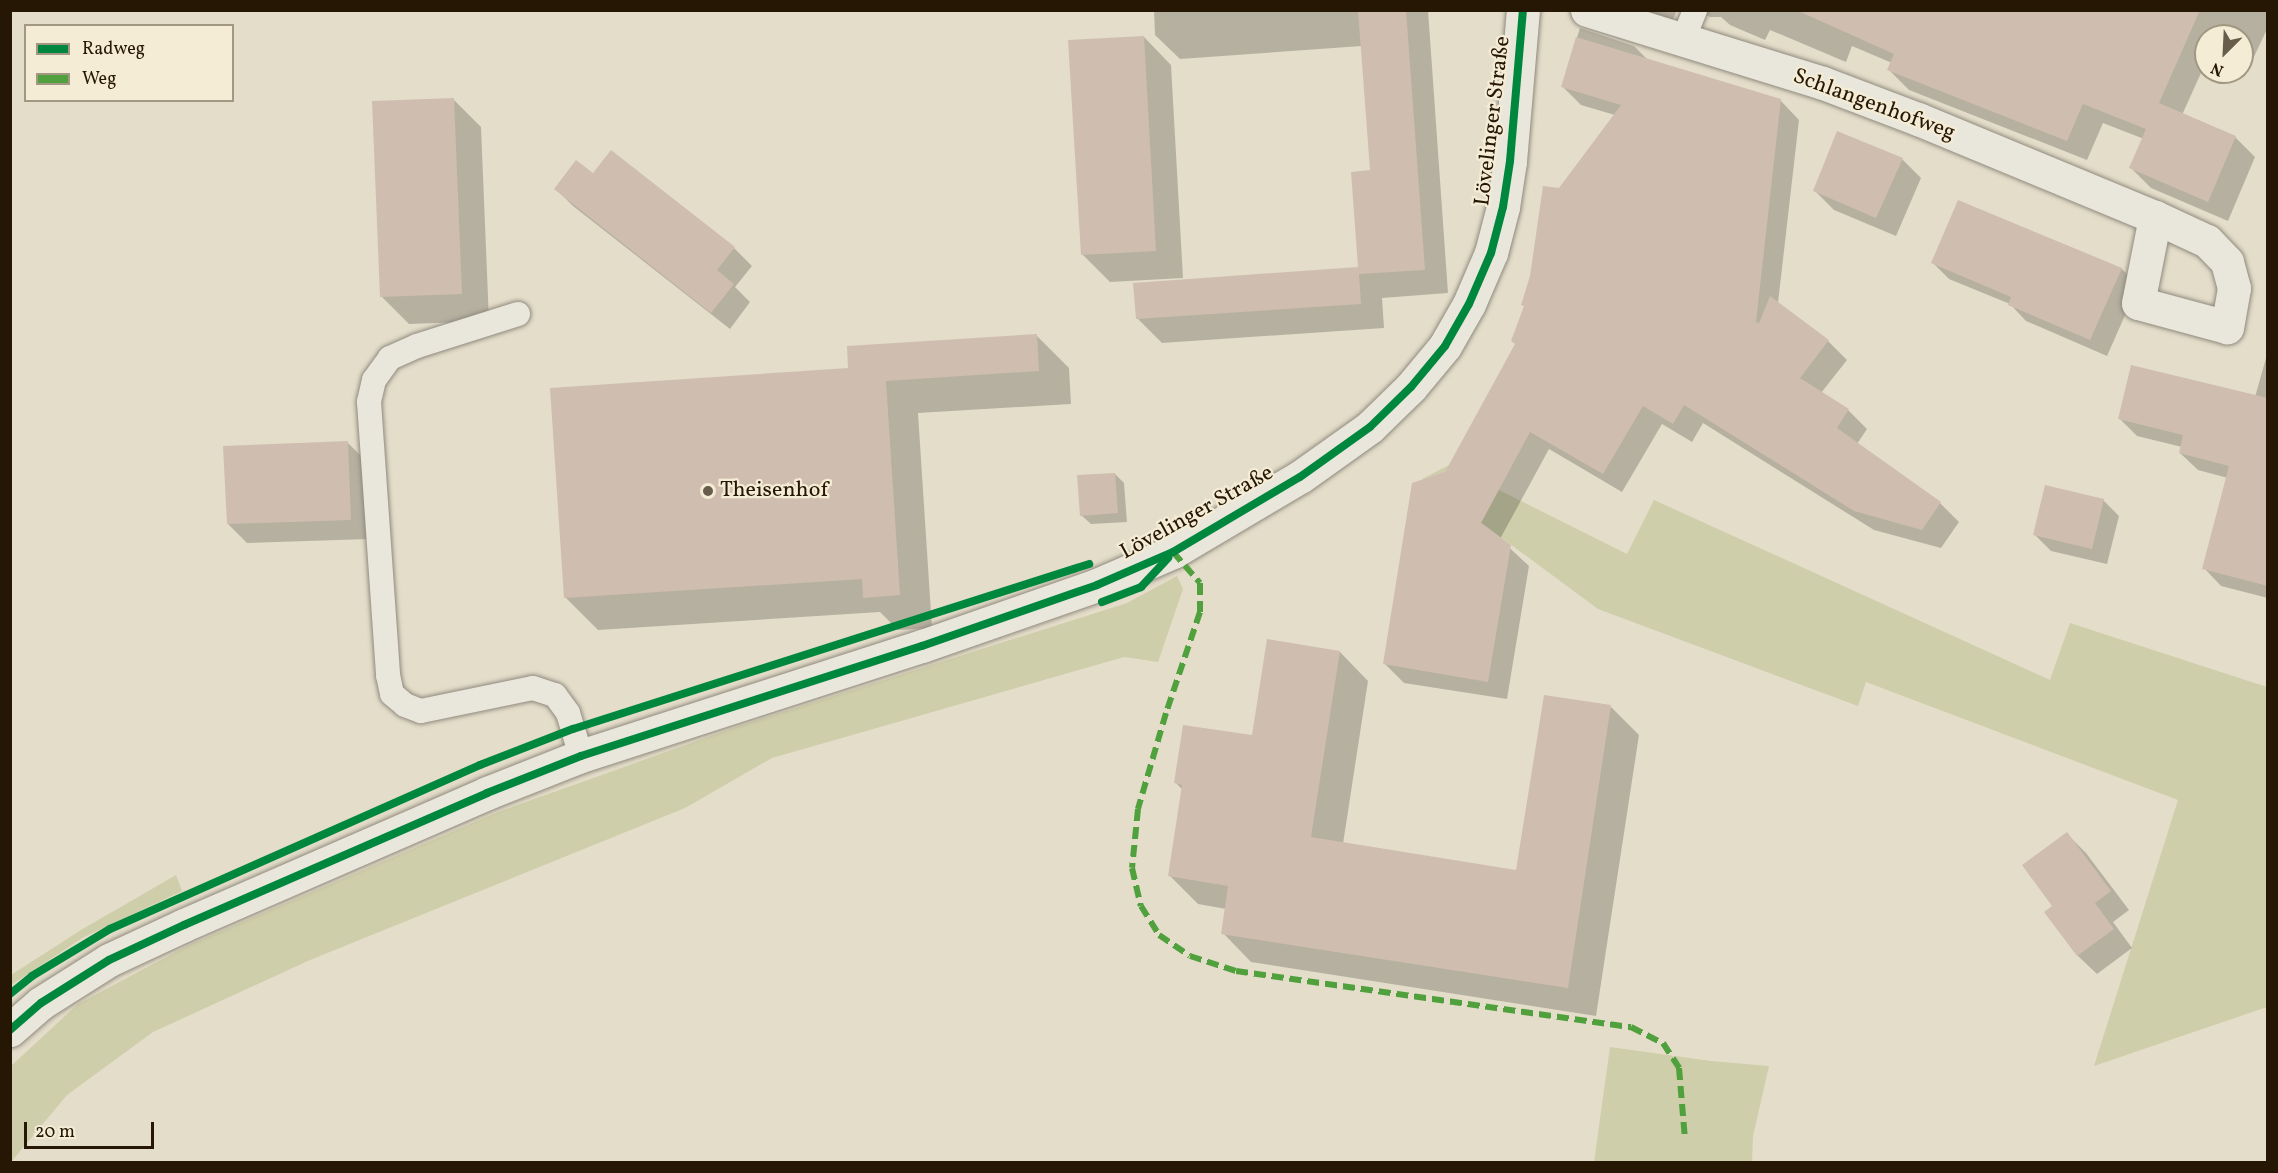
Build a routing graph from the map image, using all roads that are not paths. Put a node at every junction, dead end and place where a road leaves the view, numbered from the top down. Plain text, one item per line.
1 (1523, 10) edge
2 (1587, 10) edge
3 (1689, 25) edge
4 (2154, 217) dead end
5 (518, 314) dead end
6 (581, 756) junction
7 (10, 1030) edge

1 - 6 street, Lövelinger Straße
2 - 3 street, Schlangenhofweg
3 - 4 street, Schlangenhofweg
5 - 6 lane
6 - 7 street, Lövelinger Straße

